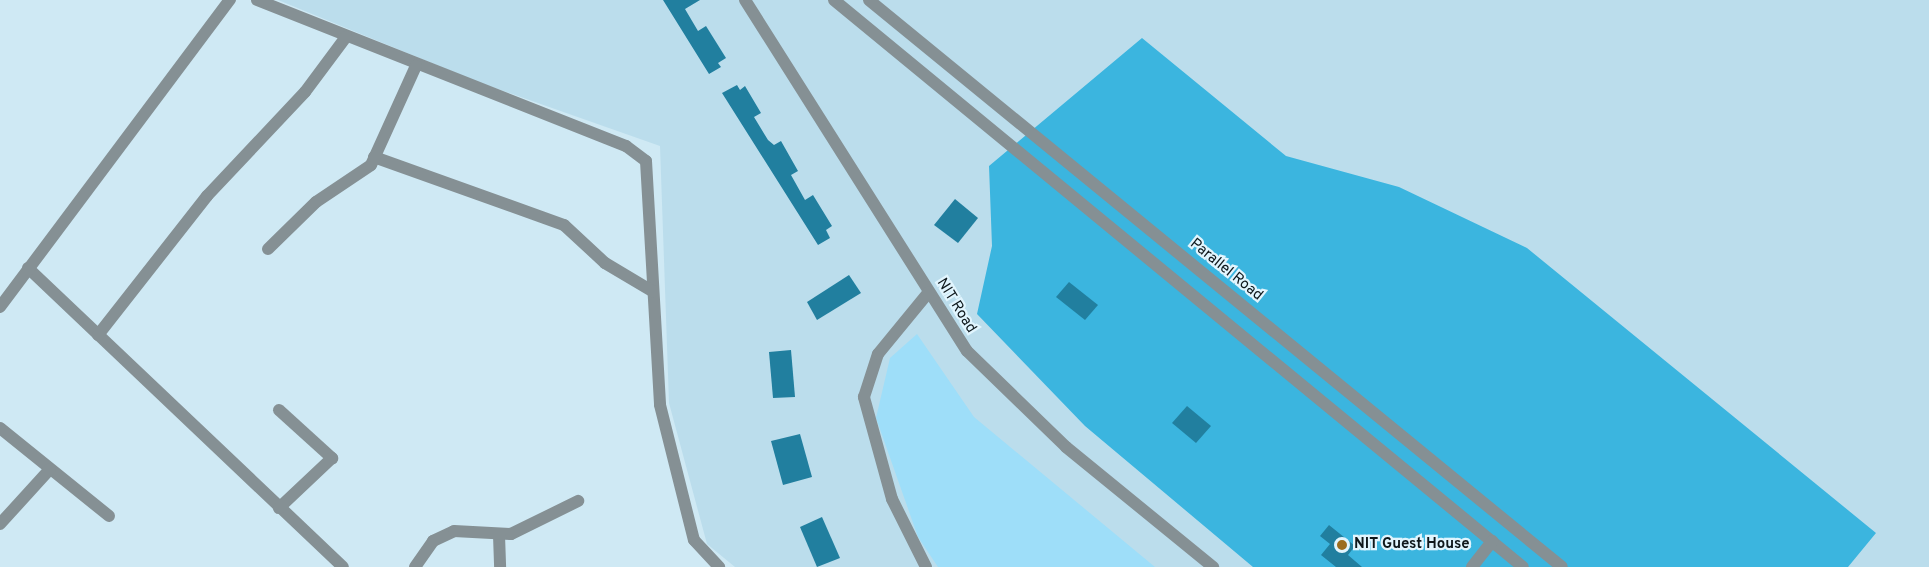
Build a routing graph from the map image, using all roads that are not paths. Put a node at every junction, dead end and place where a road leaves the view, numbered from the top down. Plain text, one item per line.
1 (230, 0) edge
2 (257, 0) edge
3 (745, 0) edge
4 (834, 0) edge
5 (868, 0) edge
6 (346, 37) junction
7 (416, 66) junction
8 (374, 157) junction
9 (268, 249) dead end
10 (28, 268) junction
11 (652, 291) junction
12 (929, 292) junction
13 (0, 307) edge
14 (98, 335) junction
15 (279, 410) dead end
16 (0, 428) edge
17 (50, 469) junction
18 (578, 501) dead end
19 (279, 508) junction
20 (109, 516) dead end
21 (0, 524) edge
22 (498, 535) junction
23 (1492, 541) junction
24 (706, 563) edge
25 (343, 567) edge
26 (416, 567) edge
27 (500, 567) edge
28 (719, 567) edge
29 (926, 567) edge
30 (1213, 567) edge
31 (1472, 567) edge
32 (1523, 567) edge
33 (1562, 567) edge

1 - 10 street
2 - 6 street
3 - 12 street, NIT Road
4 - 23 street
5 - 33 street, Parallel Road
6 - 7 street
6 - 14 street
7 - 8 street
7 - 11 street
8 - 9 street
8 - 11 street
10 - 13 street
10 - 14 street
11 - 24 street
12 - 29 street
12 - 30 street, NIT Road
14 - 19 street
15 - 19 street
16 - 17 street
17 - 20 street
17 - 21 street
18 - 22 street
19 - 25 street
22 - 26 street
22 - 27 street
23 - 31 street
23 - 32 street
24 - 28 street

